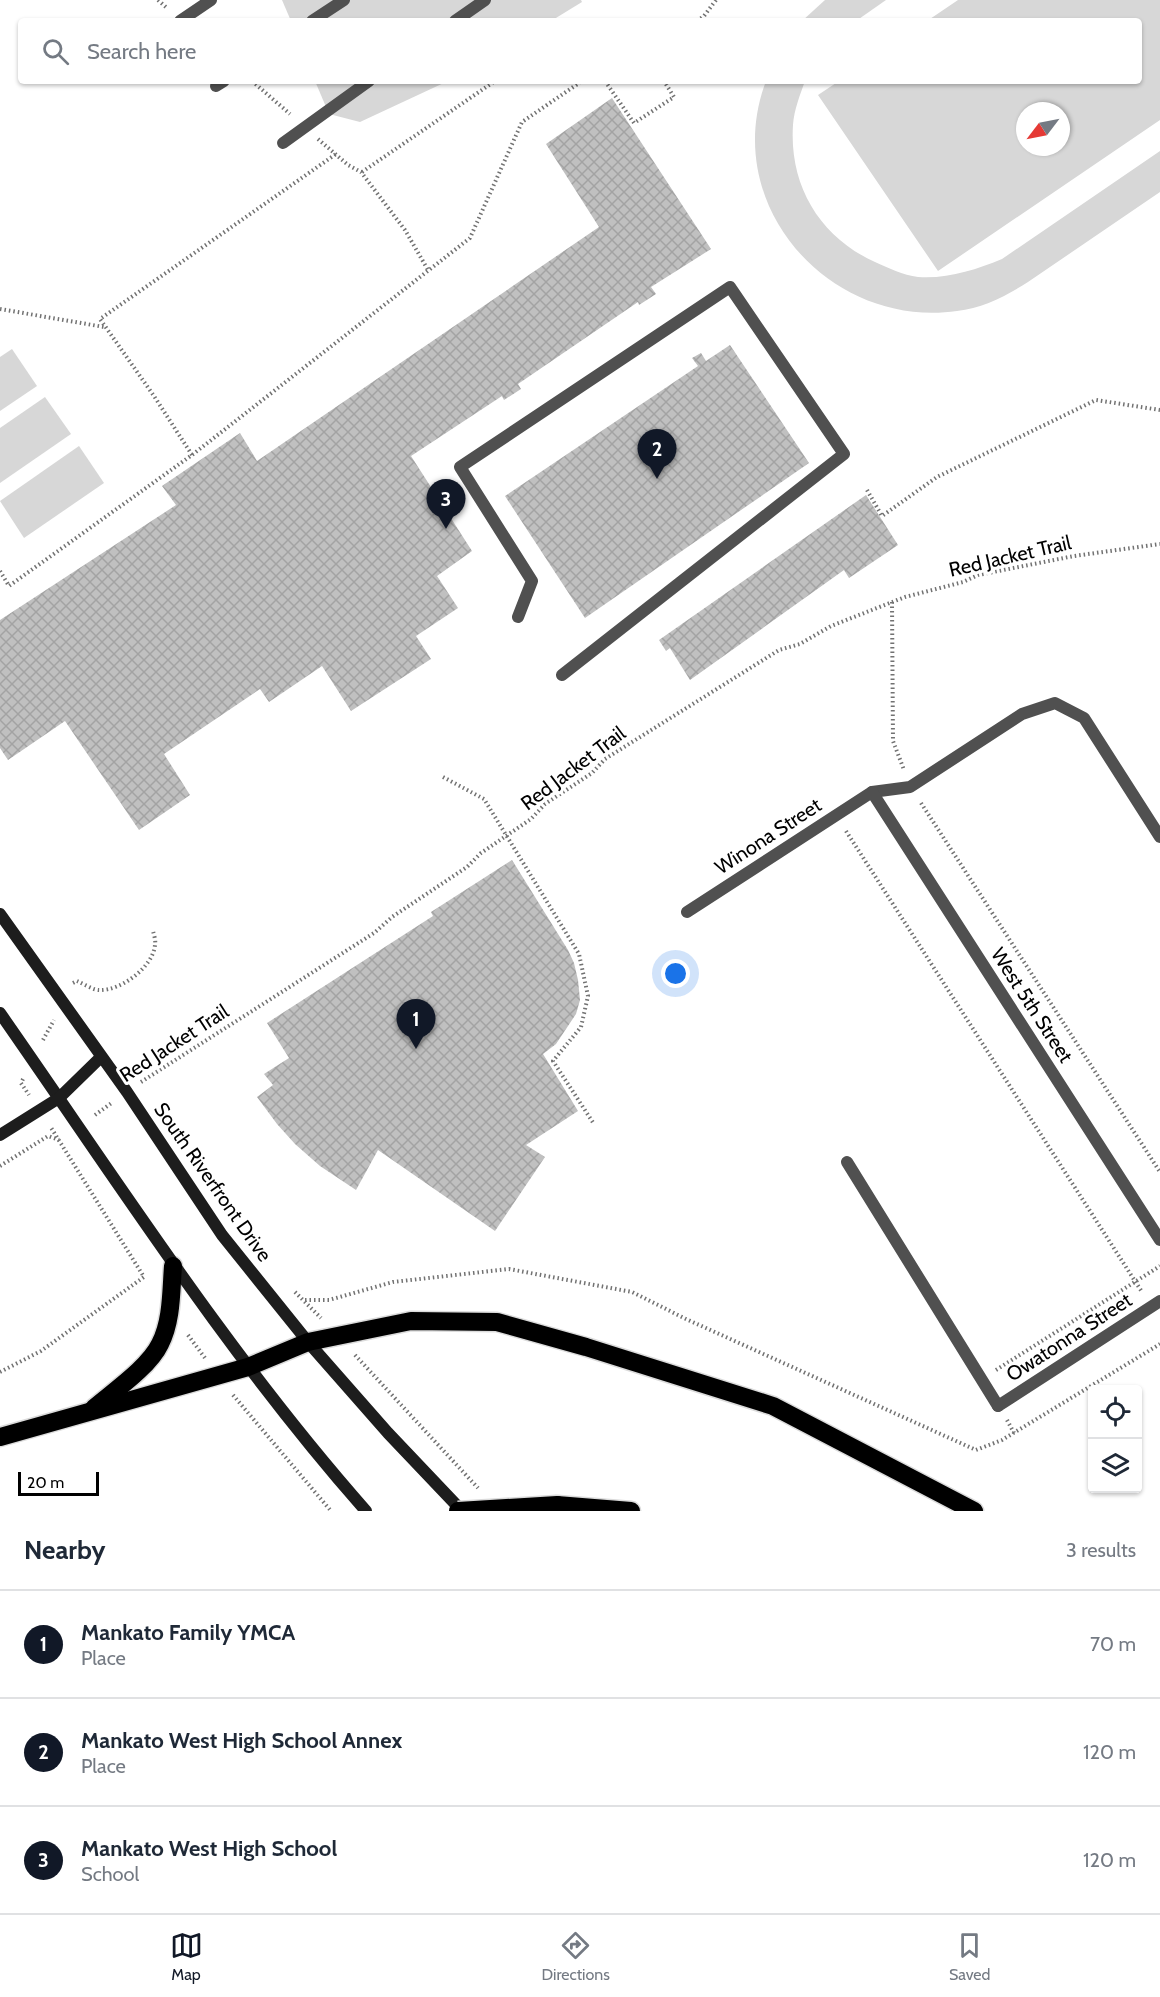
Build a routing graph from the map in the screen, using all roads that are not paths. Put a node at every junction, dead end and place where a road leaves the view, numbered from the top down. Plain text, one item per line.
1 (211, 0) edge
2 (344, 0) edge
3 (485, 0) edge
4 (184, 18) edge
5 (317, 18) edge
6 (459, 18) edge
7 (365, 84) edge
8 (283, 143) dead end
9 (518, 617) dead end
10 (562, 675) dead end
11 (872, 792) junction
12 (1160, 837) edge
13 (687, 912) dead end
14 (0, 914) edge
15 (0, 1013) edge
16 (101, 1057) junction
17 (59, 1098) junction
18 (0, 1135) edge
19 (847, 1162) dead end
20 (1160, 1240) edge
21 (173, 1266) junction
22 (1156, 1304) edge
23 (308, 1342) junction
24 (248, 1367) junction
25 (88, 1413) junction
26 (0, 1437) edge
27 (366, 1511) edge
28 (460, 1511) edge
29 (631, 1511) edge
30 (974, 1511) edge

1 - 4 street
2 - 5 street
3 - 6 street
7 - 8 street
9 - 10 street
11 - 12 street
11 - 13 street, Winona Street
11 - 20 street, West 5th Street
14 - 16 main road, South Riverfront Drive
15 - 17 main road
16 - 17 main road
16 - 23 main road, South Riverfront Drive
17 - 18 main road
17 - 21 main road
19 - 22 street, Owatonna Street
21 - 24 main road
21 - 25 highway
23 - 24 highway
23 - 28 main road, South Riverfront Drive
23 - 30 highway
24 - 25 highway
24 - 27 main road
25 - 26 highway
28 - 29 highway, bridge

